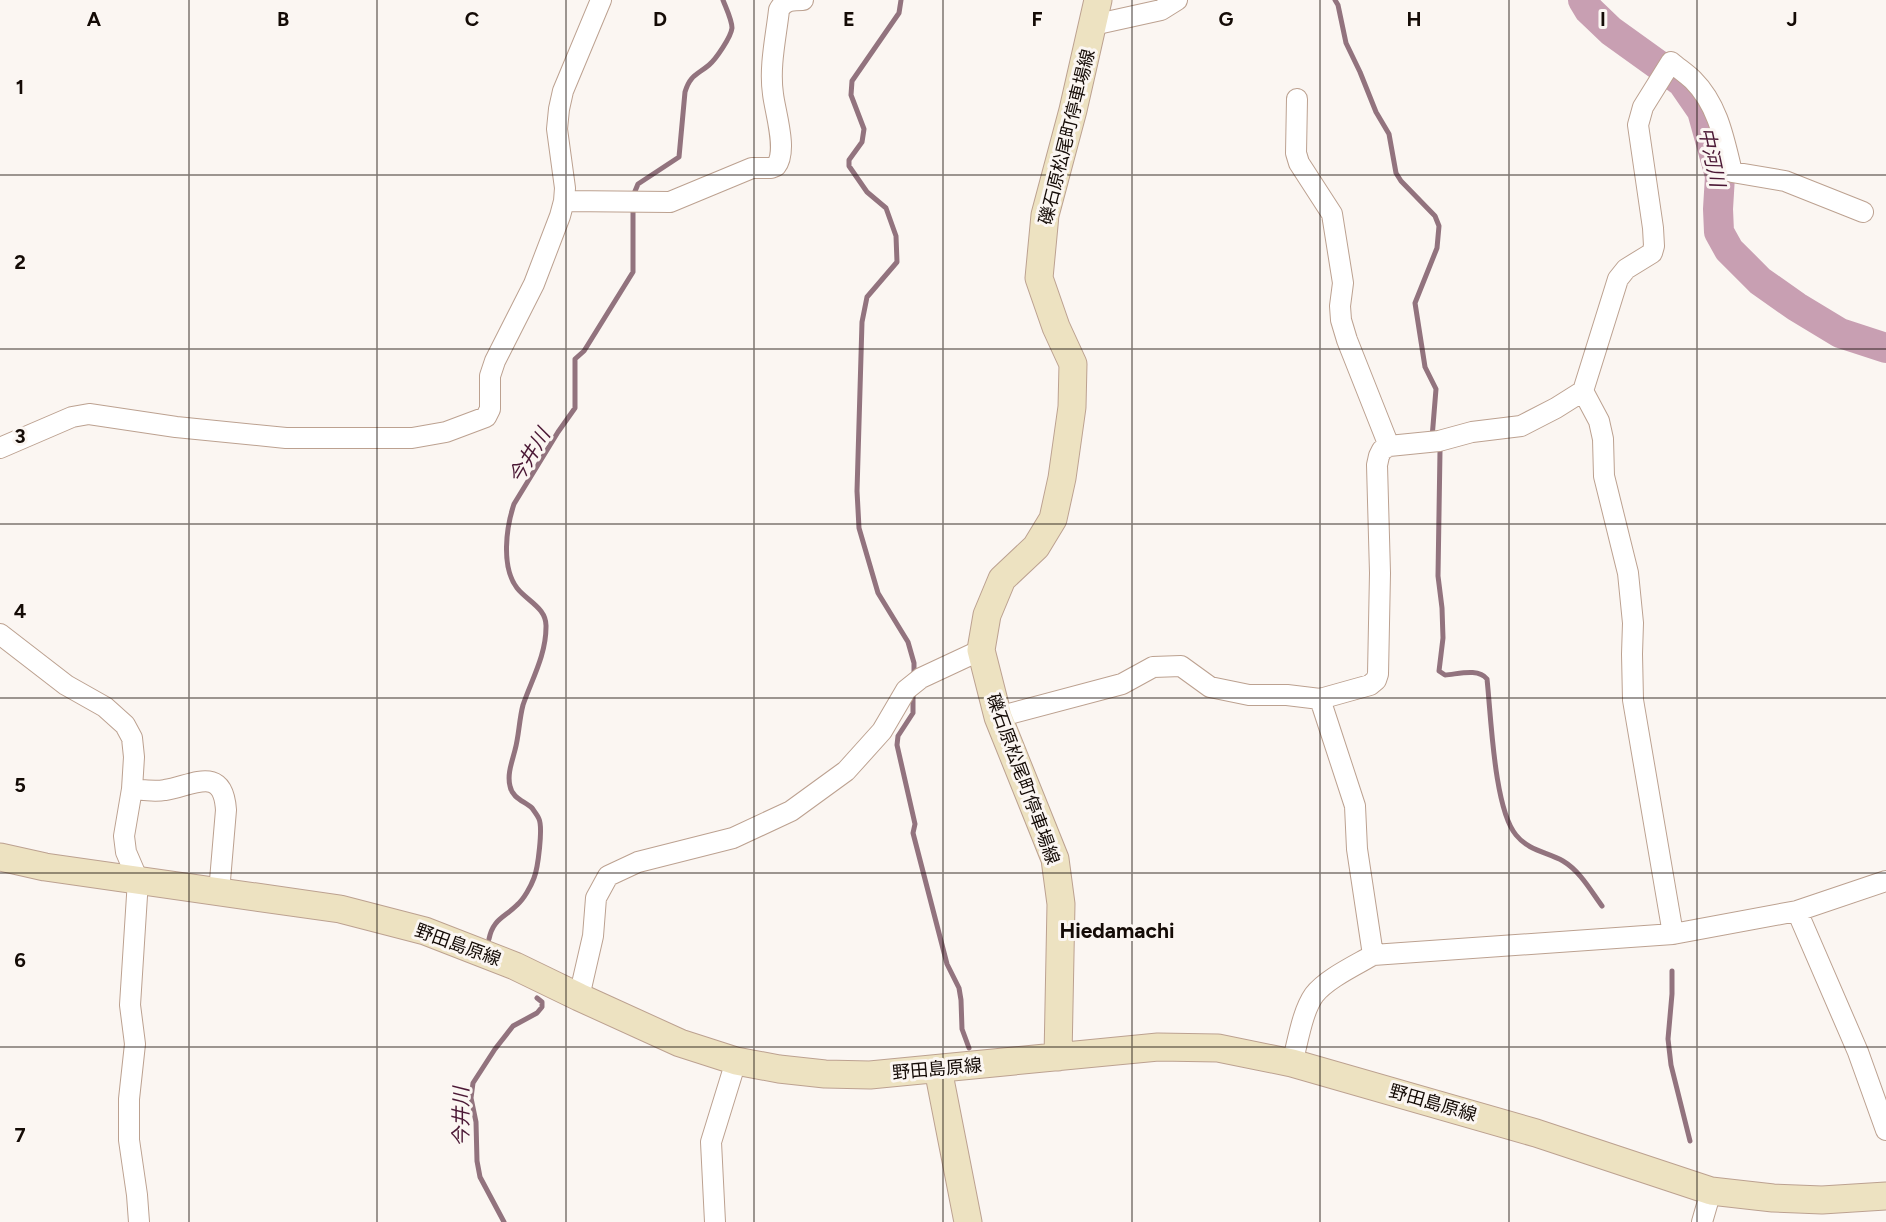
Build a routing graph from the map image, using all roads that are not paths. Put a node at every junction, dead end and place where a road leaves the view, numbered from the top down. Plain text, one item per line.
1 (601, 0) edge
2 (803, 0) edge
3 (1177, 0) edge
4 (1096, 13) edge
5 (1297, 99) dead end
6 (564, 201) junction
7 (1863, 212) dead end
8 (1583, 391) junction
9 (1389, 446) junction
10 (0, 448) edge
11 (0, 634) edge
12 (981, 650) junction
13 (1320, 699) junction
14 (998, 717) junction
15 (132, 789) junction
16 (0, 857) edge
17 (138, 880) junction
18 (1886, 881) edge
19 (219, 892) junction
20 (1797, 911) junction
21 (1672, 934) junction
22 (1373, 955) junction
23 (579, 998) junction
24 (1058, 1057) junction
25 (736, 1061) junction
26 (1292, 1062) junction
27 (938, 1069) junction
28 (1886, 1130) edge
29 (1711, 1191) junction
30 (1886, 1196) edge
31 (139, 1222) edge
32 (715, 1222) edge
33 (968, 1222) edge
34 (1702, 1222) edge

1 - 6 street
2 - 6 street
3 - 4 street
4 - 12 main road, 礫石原松尾町停車場線
5 - 9 street
6 - 10 street
7 - 8 street
8 - 9 street
8 - 21 street
9 - 13 street
11 - 15 street
12 - 14 main road, 礫石原松尾町停車場線
12 - 23 street
13 - 14 street
13 - 22 street
14 - 24 main road, 礫石原松尾町停車場線
15 - 17 street
15 - 19 street
16 - 17 main road, 野田島原線
17 - 19 main road, 野田島原線
17 - 31 street
18 - 20 street
19 - 23 main road, 野田島原線
20 - 21 street
20 - 28 street
21 - 22 street
22 - 26 street
23 - 25 main road, 野田島原線
24 - 26 main road, 野田島原線
24 - 27 main road, 野田島原線
25 - 27 main road, 野田島原線
25 - 32 street
26 - 29 main road, 野田島原線
27 - 33 main road
29 - 30 main road, 野田島原線
29 - 34 street

